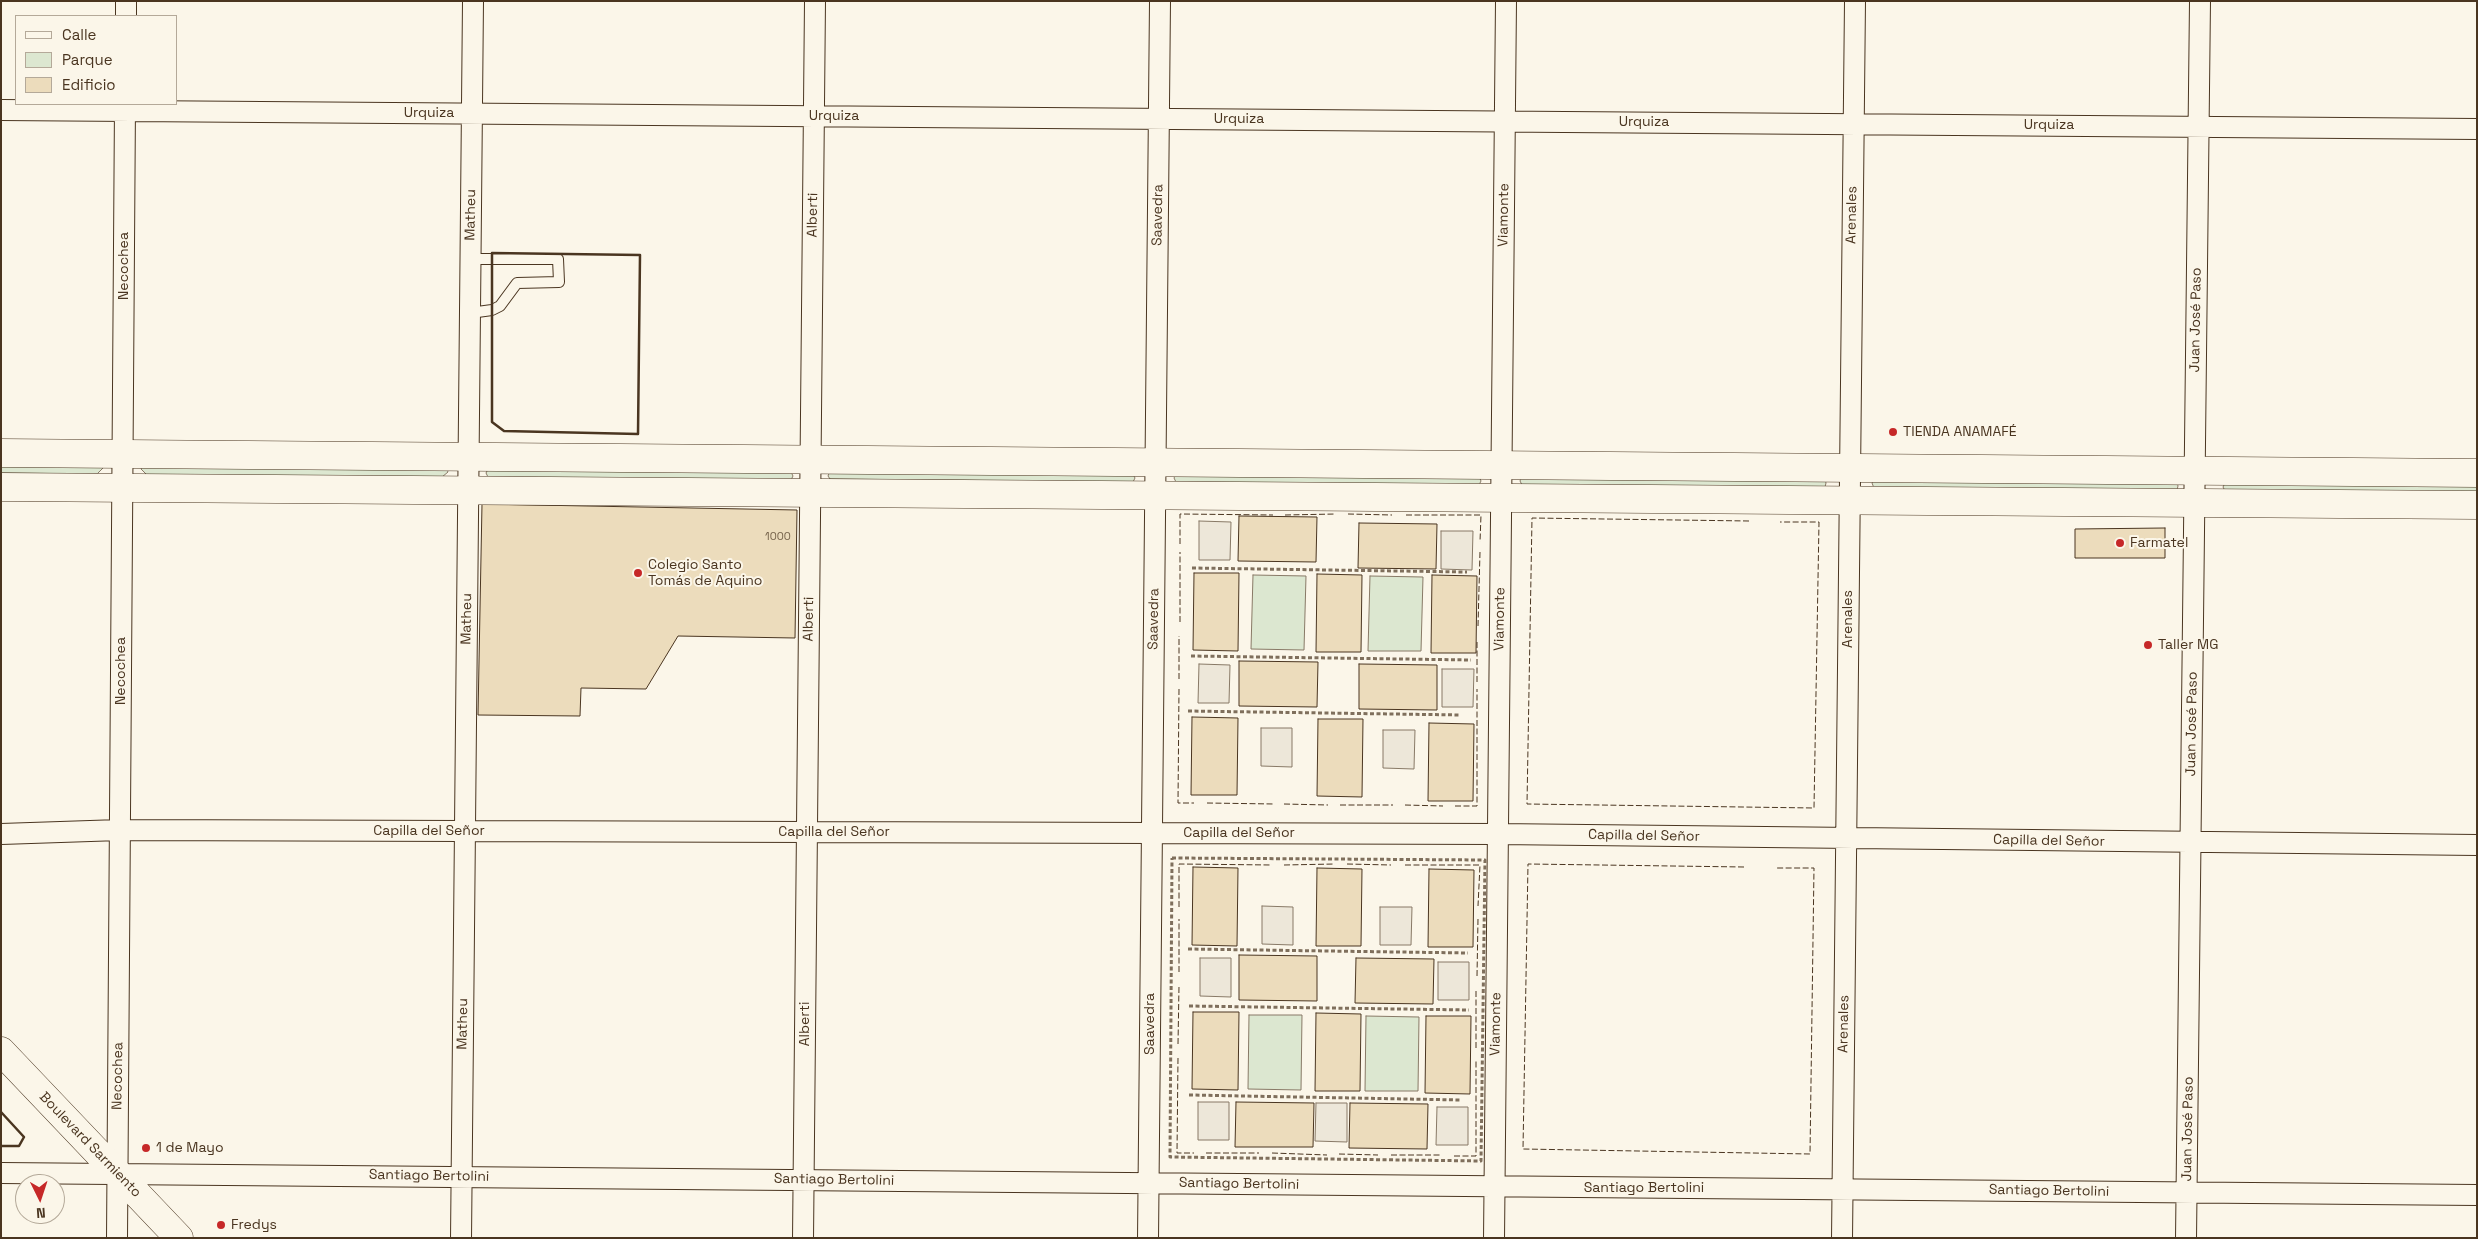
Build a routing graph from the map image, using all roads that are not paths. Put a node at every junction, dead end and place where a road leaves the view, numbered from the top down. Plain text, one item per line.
1 (126, 1) edge
2 (474, 1) edge
3 (815, 1) edge
4 (1160, 1) edge
5 (1506, 1) edge
6 (1855, 1) edge
7 (2200, 1) edge
8 (126, 15) edge
9 (125, 107) edge
10 (1, 110) edge
11 (472, 113) junction
12 (814, 116) junction
13 (1159, 118) junction
14 (1505, 121) junction
15 (1854, 124) junction
16 (2198, 126) junction
17 (2477, 129) edge
18 (471, 259) junction
19 (470, 313) junction
20 (1, 453) edge
21 (122, 454) junction
22 (468, 457) junction
23 (810, 460) junction
24 (1155, 462) junction
25 (1501, 465) junction
26 (1849, 468) junction
27 (2194, 471) junction
28 (2477, 473) edge
29 (1, 487) edge
30 (122, 488) junction
31 (468, 491) junction
32 (810, 493) junction
33 (1155, 496) junction
34 (1501, 498) junction
35 (1849, 500) junction
36 (2194, 503) junction
37 (2477, 505) edge
38 (120, 830) junction
39 (465, 831) junction
40 (807, 832) junction
41 (1152, 833) junction
42 (1, 834) edge
43 (1498, 834) junction
44 (1846, 840) junction
45 (2190, 843) junction
46 (2477, 846) edge
47 (1, 1051) edge
48 (1, 1172) edge
49 (117, 1174) junction
50 (462, 1177) junction
51 (804, 1180) junction
52 (1149, 1183) junction
53 (1495, 1186) junction
54 (1842, 1189) junction
55 (2187, 1192) junction
56 (2477, 1195) edge
57 (116, 1238) edge
58 (179, 1238) edge
59 (461, 1238) edge
60 (804, 1238) edge
61 (1148, 1238) edge
62 (1494, 1238) edge
63 (1842, 1238) edge
64 (2186, 1238) edge

1 - 8 street
2 - 11 street, Matheu
3 - 12 street, Alberti
4 - 13 street, Saavedra
5 - 14 street, Viamonte
6 - 15 street, Arenales
7 - 16 street, Juan José Paso
9 - 10 street, Urquiza
9 - 11 street, Urquiza
9 - 21 street, Necochea
11 - 12 street, Urquiza
11 - 18 street, Matheu
12 - 13 street, Urquiza
12 - 23 street, Alberti
13 - 14 street, Urquiza
13 - 24 street, Saavedra
14 - 15 street, Urquiza
14 - 25 street, Viamonte
15 - 16 street, Urquiza
15 - 26 street, Arenales
16 - 17 street, Urquiza
16 - 27 street, Juan José Paso
18 - 19 street, Matheu
18 - 19 lane
19 - 22 street, Matheu
20 - 21 main road
21 - 22 main road
21 - 30 street, Necochea
22 - 23 main road
22 - 31 street, Matheu
23 - 24 main road
23 - 32 street, Alberti
24 - 25 main road
24 - 33 street, Saavedra
25 - 26 main road
25 - 34 street, Viamonte
26 - 27 main road
26 - 35 street, Arenales
27 - 28 main road
27 - 36 street, Juan José Paso
29 - 30 main road
30 - 31 main road
30 - 38 street, Necochea
31 - 32 main road
31 - 39 street, Matheu
32 - 33 main road
32 - 40 street, Alberti
33 - 34 main road
33 - 41 street, Saavedra
34 - 35 main road
34 - 43 street, Viamonte
35 - 36 main road
35 - 44 street, Arenales
36 - 37 main road
36 - 45 street, Juan José Paso
38 - 39 street, Capilla del Señor
38 - 42 street, Capilla del Señor
38 - 49 street, Necochea
39 - 40 street, Capilla del Señor
39 - 50 street, Matheu
40 - 41 street, Capilla del Señor
40 - 51 street, Alberti
41 - 43 street, Capilla del Señor
41 - 52 street, Saavedra
43 - 44 street, Capilla del Señor
43 - 53 street, Viamonte
44 - 45 street, Capilla del Señor
44 - 54 street, Arenales
45 - 46 street, Capilla del Señor
45 - 55 street, Juan José Paso
47 - 49 main road, Boulevard Sarmiento
48 - 49 street, Santiago Bertolini
49 - 50 street, Santiago Bertolini
49 - 57 street, Necochea
49 - 58 main road, Boulevard Sarmiento
50 - 51 street, Santiago Bertolini
50 - 59 street, Matheu
51 - 52 street, Santiago Bertolini
51 - 60 street, Alberti
52 - 53 street, Santiago Bertolini
52 - 61 street, Saavedra
53 - 54 street, Santiago Bertolini
53 - 62 street, Viamonte
54 - 55 street, Santiago Bertolini
54 - 63 street, Arenales
55 - 56 street, Santiago Bertolini
55 - 64 street, Juan José Paso

